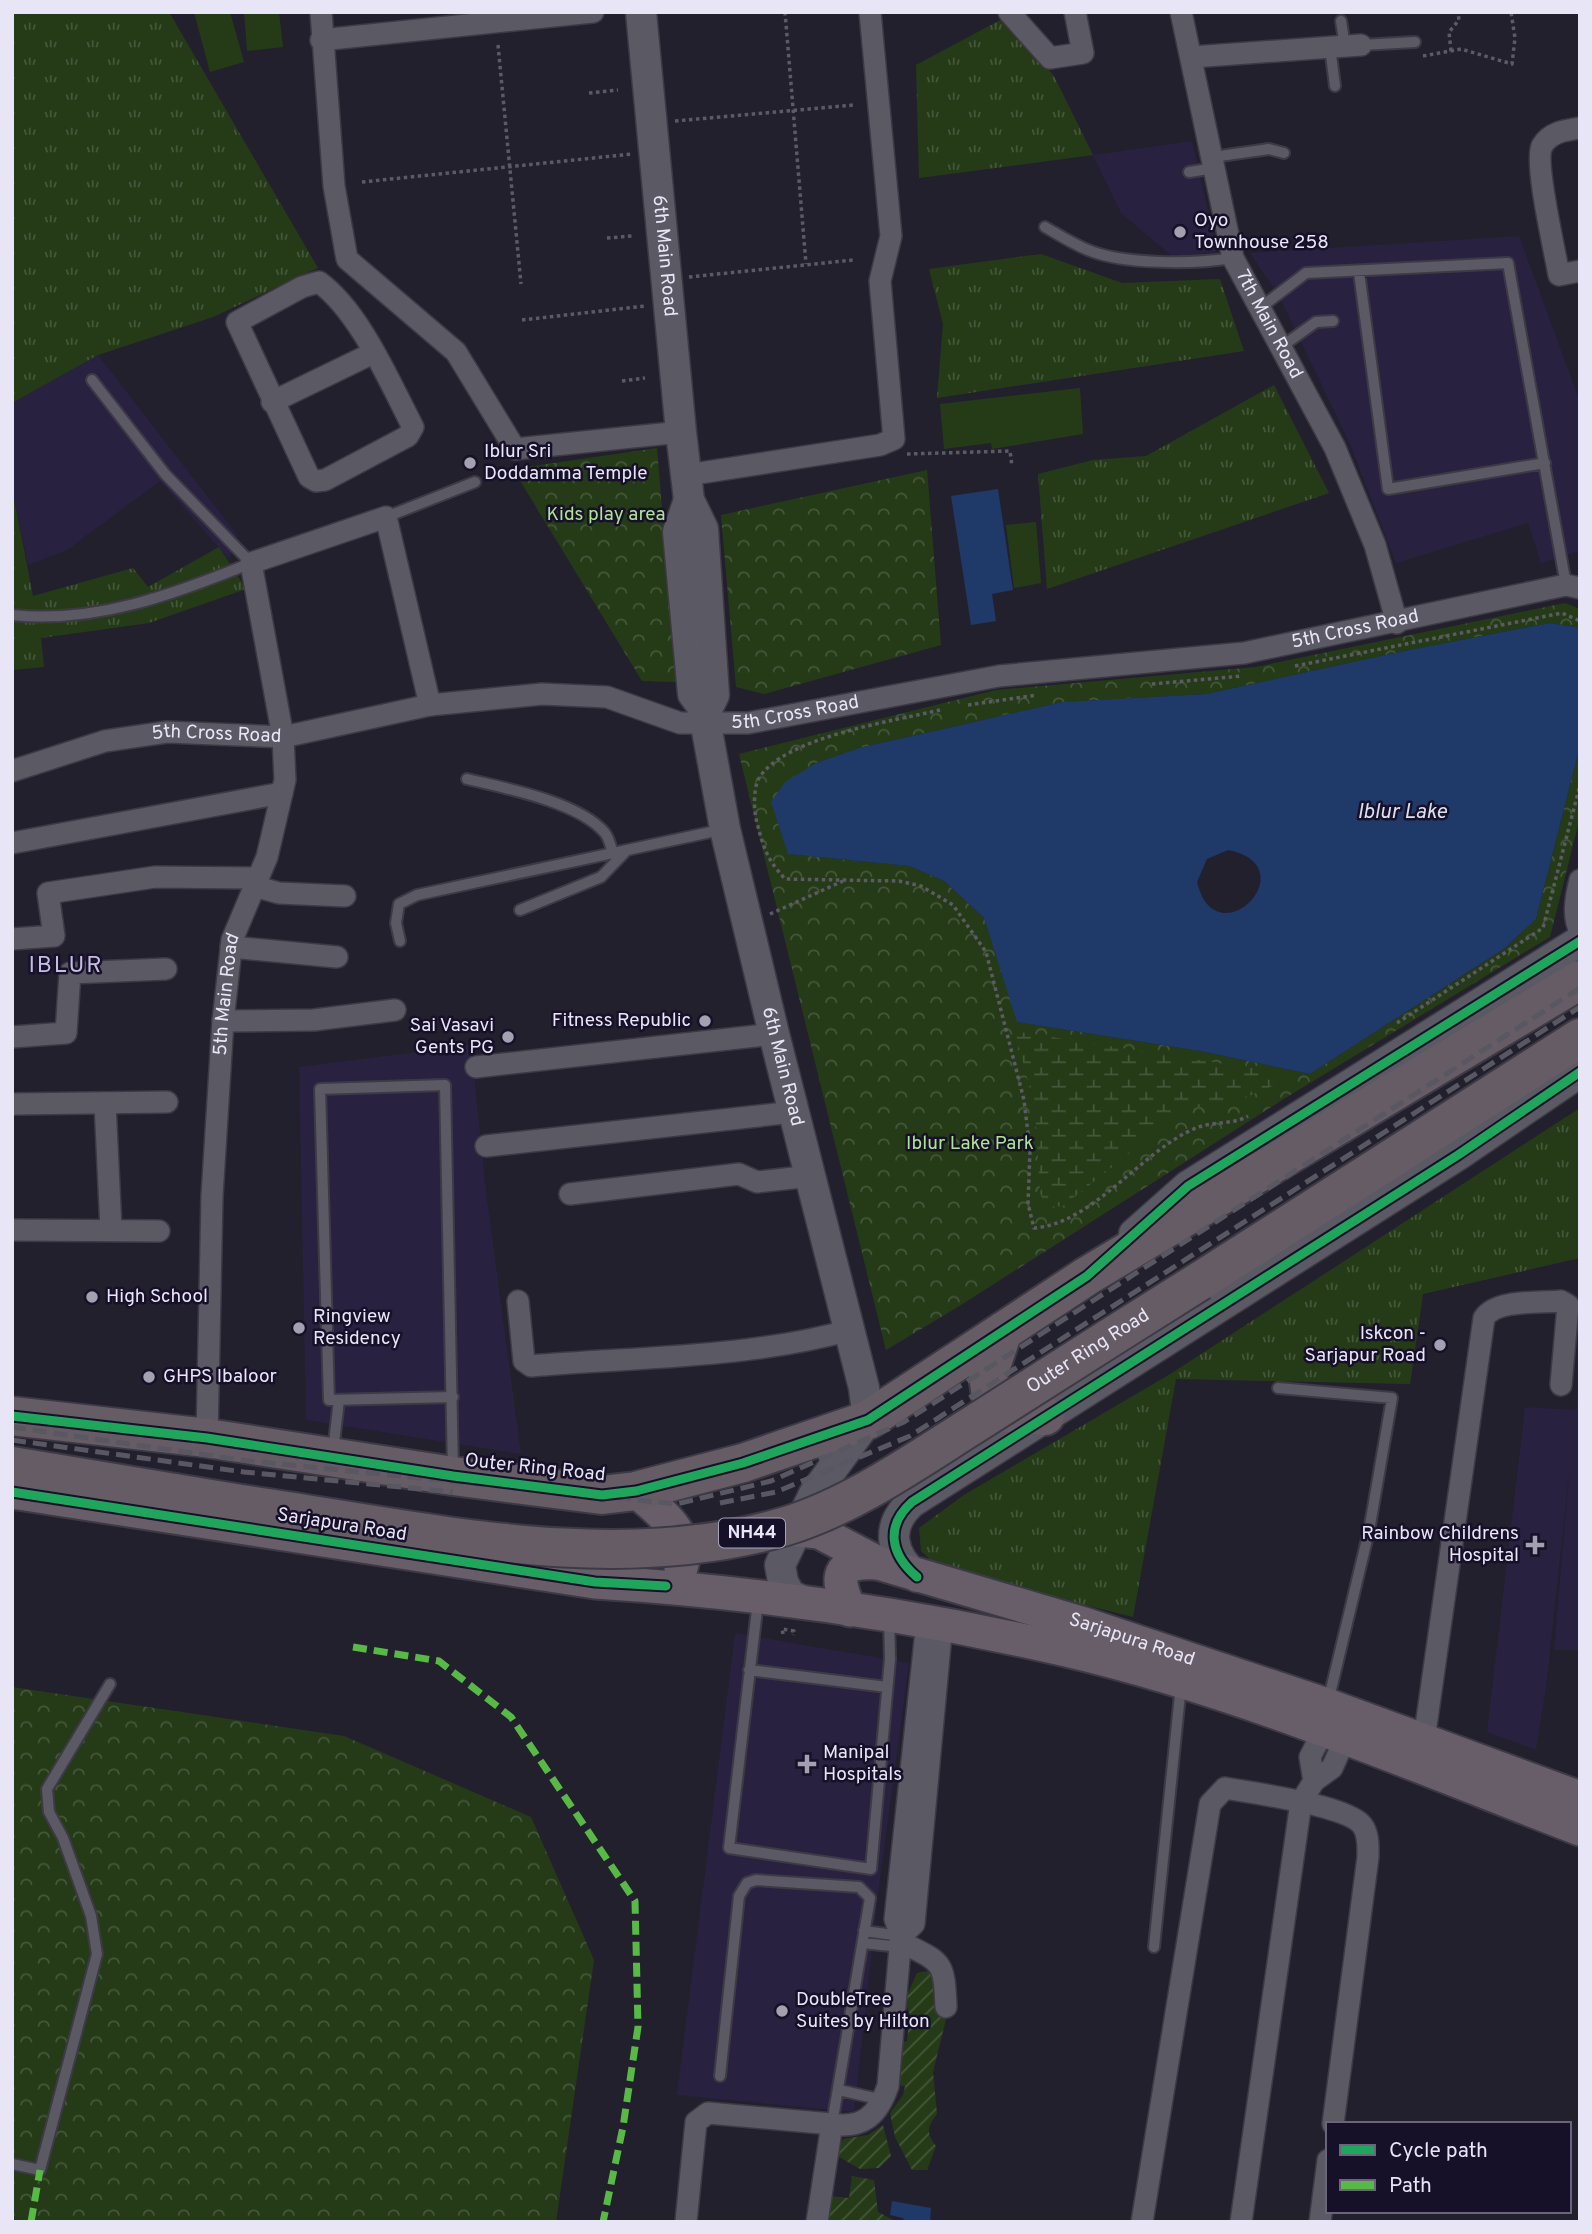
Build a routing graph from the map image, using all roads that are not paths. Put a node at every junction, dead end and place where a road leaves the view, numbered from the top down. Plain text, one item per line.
1 (321, 12) edge
2 (593, 12) edge
3 (641, 12) edge
4 (870, 12) edge
5 (1009, 12) edge
6 (1075, 12) edge
7 (1181, 12) edge
8 (1341, 21) dead end
9 (321, 40) junction
10 (1415, 42) dead end
11 (1345, 46) junction
12 (1192, 57) junction
13 (1335, 86) dead end
14 (1580, 128) edge
15 (1283, 153) dead end
16 (1214, 162) junction
17 (1189, 172) dead end
18 (1045, 227) dead end
19 (1233, 258) junction
20 (347, 259) junction
21 (1580, 271) edge
22 (1359, 272) junction
23 (318, 282) junction
24 (1260, 308) junction
25 (1333, 321) dead end
26 (1281, 347) junction
27 (373, 353) junction
28 (92, 380) dead end
29 (272, 402) junction
30 (681, 432) junction
31 (1545, 463) junction
32 (475, 482) dead end
33 (688, 487) junction
34 (386, 517) junction
35 (251, 563) junction
36 (1573, 587) edge
37 (12, 615) edge
38 (1397, 623) junction
39 (430, 705) junction
40 (706, 718) junction
41 (283, 737) junction
42 (12, 771) edge
43 (467, 779) dead end
44 (282, 793) junction
45 (725, 829) junction
46 (12, 843) edge
47 (627, 850) junction
48 (613, 853) junction
49 (1580, 880) edge
50 (256, 882) junction
51 (345, 896) dead end
52 (520, 910) dead end
53 (1580, 931) edge
54 (12, 939) edge
55 (1580, 941) edge
56 (400, 942) dead end
57 (231, 947) junction
58 (337, 957) dead end
59 (166, 969) dead end
60 (1580, 980) edge
61 (395, 1010) dead end
62 (223, 1021) junction
63 (774, 1034) junction
64 (12, 1037) edge
65 (1580, 1038) edge
66 (476, 1068) dead end
67 (1580, 1072) edge
68 (167, 1102) dead end
69 (105, 1103) junction
70 (12, 1104) edge
71 (794, 1112) junction
72 (486, 1146) dead end
73 (811, 1177) junction
74 (570, 1194) dead end
75 (111, 1229) junction
76 (12, 1230) edge
77 (159, 1231) dead end
78 (1087, 1276) junction
79 (519, 1301) dead end
80 (850, 1330) junction
81 (1003, 1331) junction
82 (1562, 1385) dead end
83 (1278, 1388) dead end
84 (453, 1397) junction
85 (339, 1400) junction
86 (12, 1416) edge
87 (1045, 1416) junction
88 (868, 1420) junction
89 (207, 1438) junction
90 (332, 1457) junction
91 (12, 1465) edge
92 (453, 1476) junction
93 (636, 1491) junction
94 (12, 1492) edge
95 (675, 1526) junction
96 (797, 1528) junction
97 (878, 1563) junction
98 (916, 1577) junction
99 (666, 1586) junction
100 (759, 1598) junction
101 (810, 1604) junction
102 (850, 1610) junction
103 (889, 1616) junction
104 (935, 1623) junction
105 (749, 1670) junction
106 (1181, 1683) junction
107 (110, 1684) dead end
108 (887, 1687) junction
109 (1332, 1725) junction
110 (1424, 1740) junction
111 (1580, 1798) edge
112 (1301, 1801) junction
113 (1580, 1829) edge
114 (864, 1931) junction
115 (901, 1942) junction
116 (863, 1943) junction
117 (1154, 1947) dead end
118 (946, 2007) dead end
119 (720, 2076) dead end
120 (839, 2090) junction
121 (883, 2100) junction
122 (1333, 2122) edge
123 (832, 2124) junction
124 (12, 2164) edge
125 (1326, 2176) edge
126 (679, 2215) edge
127 (817, 2222) edge
128 (1142, 2222) edge
129 (1241, 2222) edge
130 (1320, 2222) edge

1 - 9 street
2 - 9 street
3 - 30 street, 6th Main Road
4 - 33 street
5 - 6 street
7 - 12 street, 7th Main Road
8 - 11 lane
9 - 20 street
10 - 11 lane
11 - 12 street
11 - 13 lane
12 - 16 street, 7th Main Road
14 - 21 street
15 - 16 lane
16 - 17 lane
16 - 19 street, 7th Main Road
18 - 19 lane
19 - 24 street, 7th Main Road
20 - 23 street
20 - 30 street
22 - 24 lane
22 - 31 lane
22 - 31 lane
23 - 27 street
23 - 29 street
24 - 26 street, 7th Main Road
25 - 26 lane
26 - 38 street, 7th Main Road
27 - 29 street
27 - 29 street
28 - 35 lane
30 - 33 street, 6th Main Road
31 - 36 lane
32 - 34 lane
33 - 40 street, 6th Main Road
34 - 35 street
34 - 39 street
35 - 37 lane
35 - 41 street, 5th Main Road
36 - 38 street, 5th Cross Road
38 - 40 street, 5th Cross Road
39 - 40 street, 5th Cross Road
39 - 41 street, 5th Cross Road
40 - 45 street, 6th Main Road
41 - 42 street, 5th Cross Road
41 - 44 street, 5th Main Road
43 - 48 lane
44 - 46 street
44 - 50 street, 5th Main Road
45 - 47 lane
45 - 63 street, 6th Main Road
47 - 48 lane
47 - 52 lane
48 - 56 lane
49 - 53 street
50 - 51 street
50 - 54 street
50 - 57 street, 5th Main Road
55 - 78 street
57 - 58 street
57 - 62 street, 5th Main Road
59 - 64 street
60 - 78 highway, Outer Ring Road
61 - 62 street
62 - 89 street, 5th Main Road
63 - 66 street
63 - 71 street, 6th Main Road
65 - 91 highway, Outer Ring Road / NH44, bridge
67 - 87 street
68 - 69 street
69 - 70 street
69 - 75 street
71 - 72 street
71 - 73 street, 6th Main Road
73 - 74 street
73 - 80 street, 6th Main Road
75 - 76 street
75 - 77 street
78 - 81 highway, Outer Ring Road
79 - 80 street
80 - 88 street, 6th Main Road
81 - 87 highway
81 - 88 highway, Outer Ring Road
82 - 110 street
83 - 109 lane
84 - 85 lane
84 - 85 lane
84 - 92 lane
85 - 90 lane
86 - 89 highway, Outer Ring Road
87 - 98 street
88 - 93 highway, Outer Ring Road
88 - 96 street
89 - 90 highway, Outer Ring Road
90 - 92 highway, Outer Ring Road
92 - 93 highway, Outer Ring Road
93 - 95 main road
94 - 99 main road, Sarjapura Road
95 - 96 main road, Sarjapura Road
95 - 99 main road
96 - 97 main road, Sarjapura Road
96 - 101 street
97 - 98 main road, Sarjapura Road
97 - 102 main road
98 - 109 main road, Sarjapura Road
99 - 100 main road, Sarjapura Road
100 - 101 main road, Sarjapura Road
100 - 105 lane
101 - 102 main road, Sarjapura Road
102 - 103 main road, Sarjapura Road
103 - 104 main road, Sarjapura Road
103 - 108 lane
104 - 106 main road, Sarjapura Road
104 - 115 street
105 - 108 lane
105 - 108 lane
106 - 109 main road, Sarjapura Road
106 - 117 lane
107 - 124 lane
109 - 110 main road, Sarjapura Road
109 - 112 street
109 - 113 main road, Sarjapura Road
110 - 111 main road, Sarjapura Road
112 - 122 street
112 - 128 street
112 - 129 street
114 - 115 lane
114 - 116 lane
114 - 119 lane
115 - 116 lane
115 - 118 street
115 - 121 street
116 - 120 lane
120 - 121 lane
120 - 123 lane
121 - 123 street
123 - 126 street
123 - 127 street
125 - 130 street

